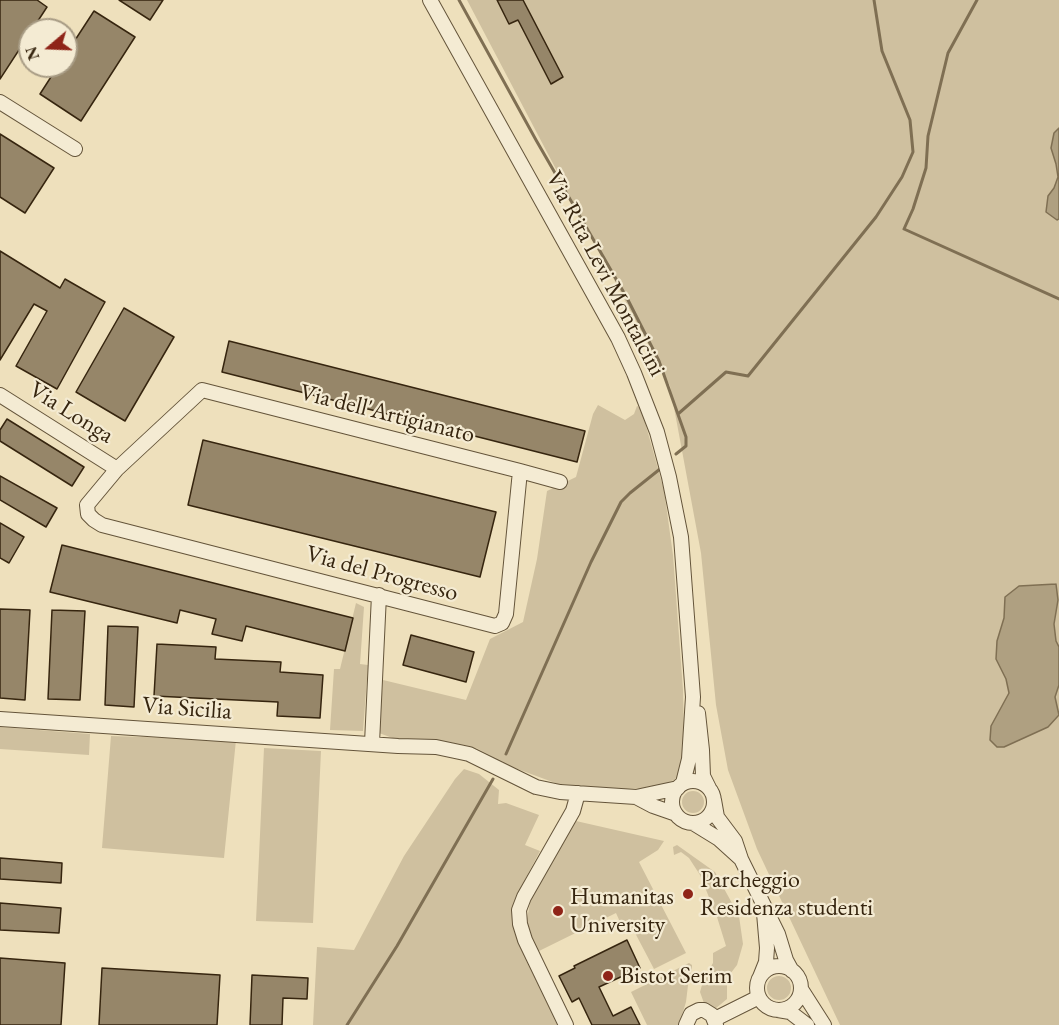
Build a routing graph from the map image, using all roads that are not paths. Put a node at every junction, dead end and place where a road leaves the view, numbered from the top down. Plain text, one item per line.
1 (430, 0) edge
2 (0, 102) edge
3 (75, 149) dead end
4 (0, 395) edge
5 (117, 469) junction
6 (520, 471) junction
7 (560, 482) dead end
8 (379, 595) junction
9 (693, 697) junction
10 (0, 719) edge
11 (372, 743) junction
12 (680, 786) junction
13 (578, 793) junction
14 (712, 794) junction
15 (636, 797) junction
16 (676, 814) junction
17 (693, 823) junction
18 (741, 860) junction
19 (762, 902) junction
20 (792, 970) junction
21 (760, 977) junction
22 (801, 989) junction
23 (759, 997) junction
24 (776, 1010) junction
25 (715, 1022) edge
26 (566, 1025) edge
27 (686, 1025) edge
28 (807, 1025) edge
29 (824, 1025) edge

1 - 9 street, Via Rita Levi Montalcini
2 - 3 street
4 - 5 street, Via Longa
5 - 6 street, Via dell'Artigianato
5 - 8 street, Via del Progresso
6 - 7 street, Via dell'Artigianato
6 - 8 street, Via del Progresso
8 - 11 street
9 - 12 street, Via Rita Levi Montalcini
9 - 14 street, Via Rita Levi Montalcini
10 - 11 street, Via Sicilia
11 - 13 street, Via Sicilia
12 - 14 street
12 - 15 street
12 - 16 street, Via Rita Levi Montalcini
13 - 15 street, Via Sicilia
13 - 26 street
14 - 17 street
14 - 18 street, Via Rita Levi Montalcini
15 - 16 street
16 - 17 street, Via Rita Levi Montalcini
17 - 18 street, Via Rita Levi Montalcini
18 - 19 street, Via Rita Levi Montalcini
19 - 20 street, Via Rita Levi Montalcini
19 - 21 street, Via Rita Levi Montalcini
20 - 21 street
20 - 22 street, Via Rita Levi Montalcini
21 - 23 street, Via Rita Levi Montalcini
22 - 24 street
22 - 29 street, Via Rita Levi Montalcini
23 - 24 street
23 - 25 street
24 - 28 street
25 - 27 street

